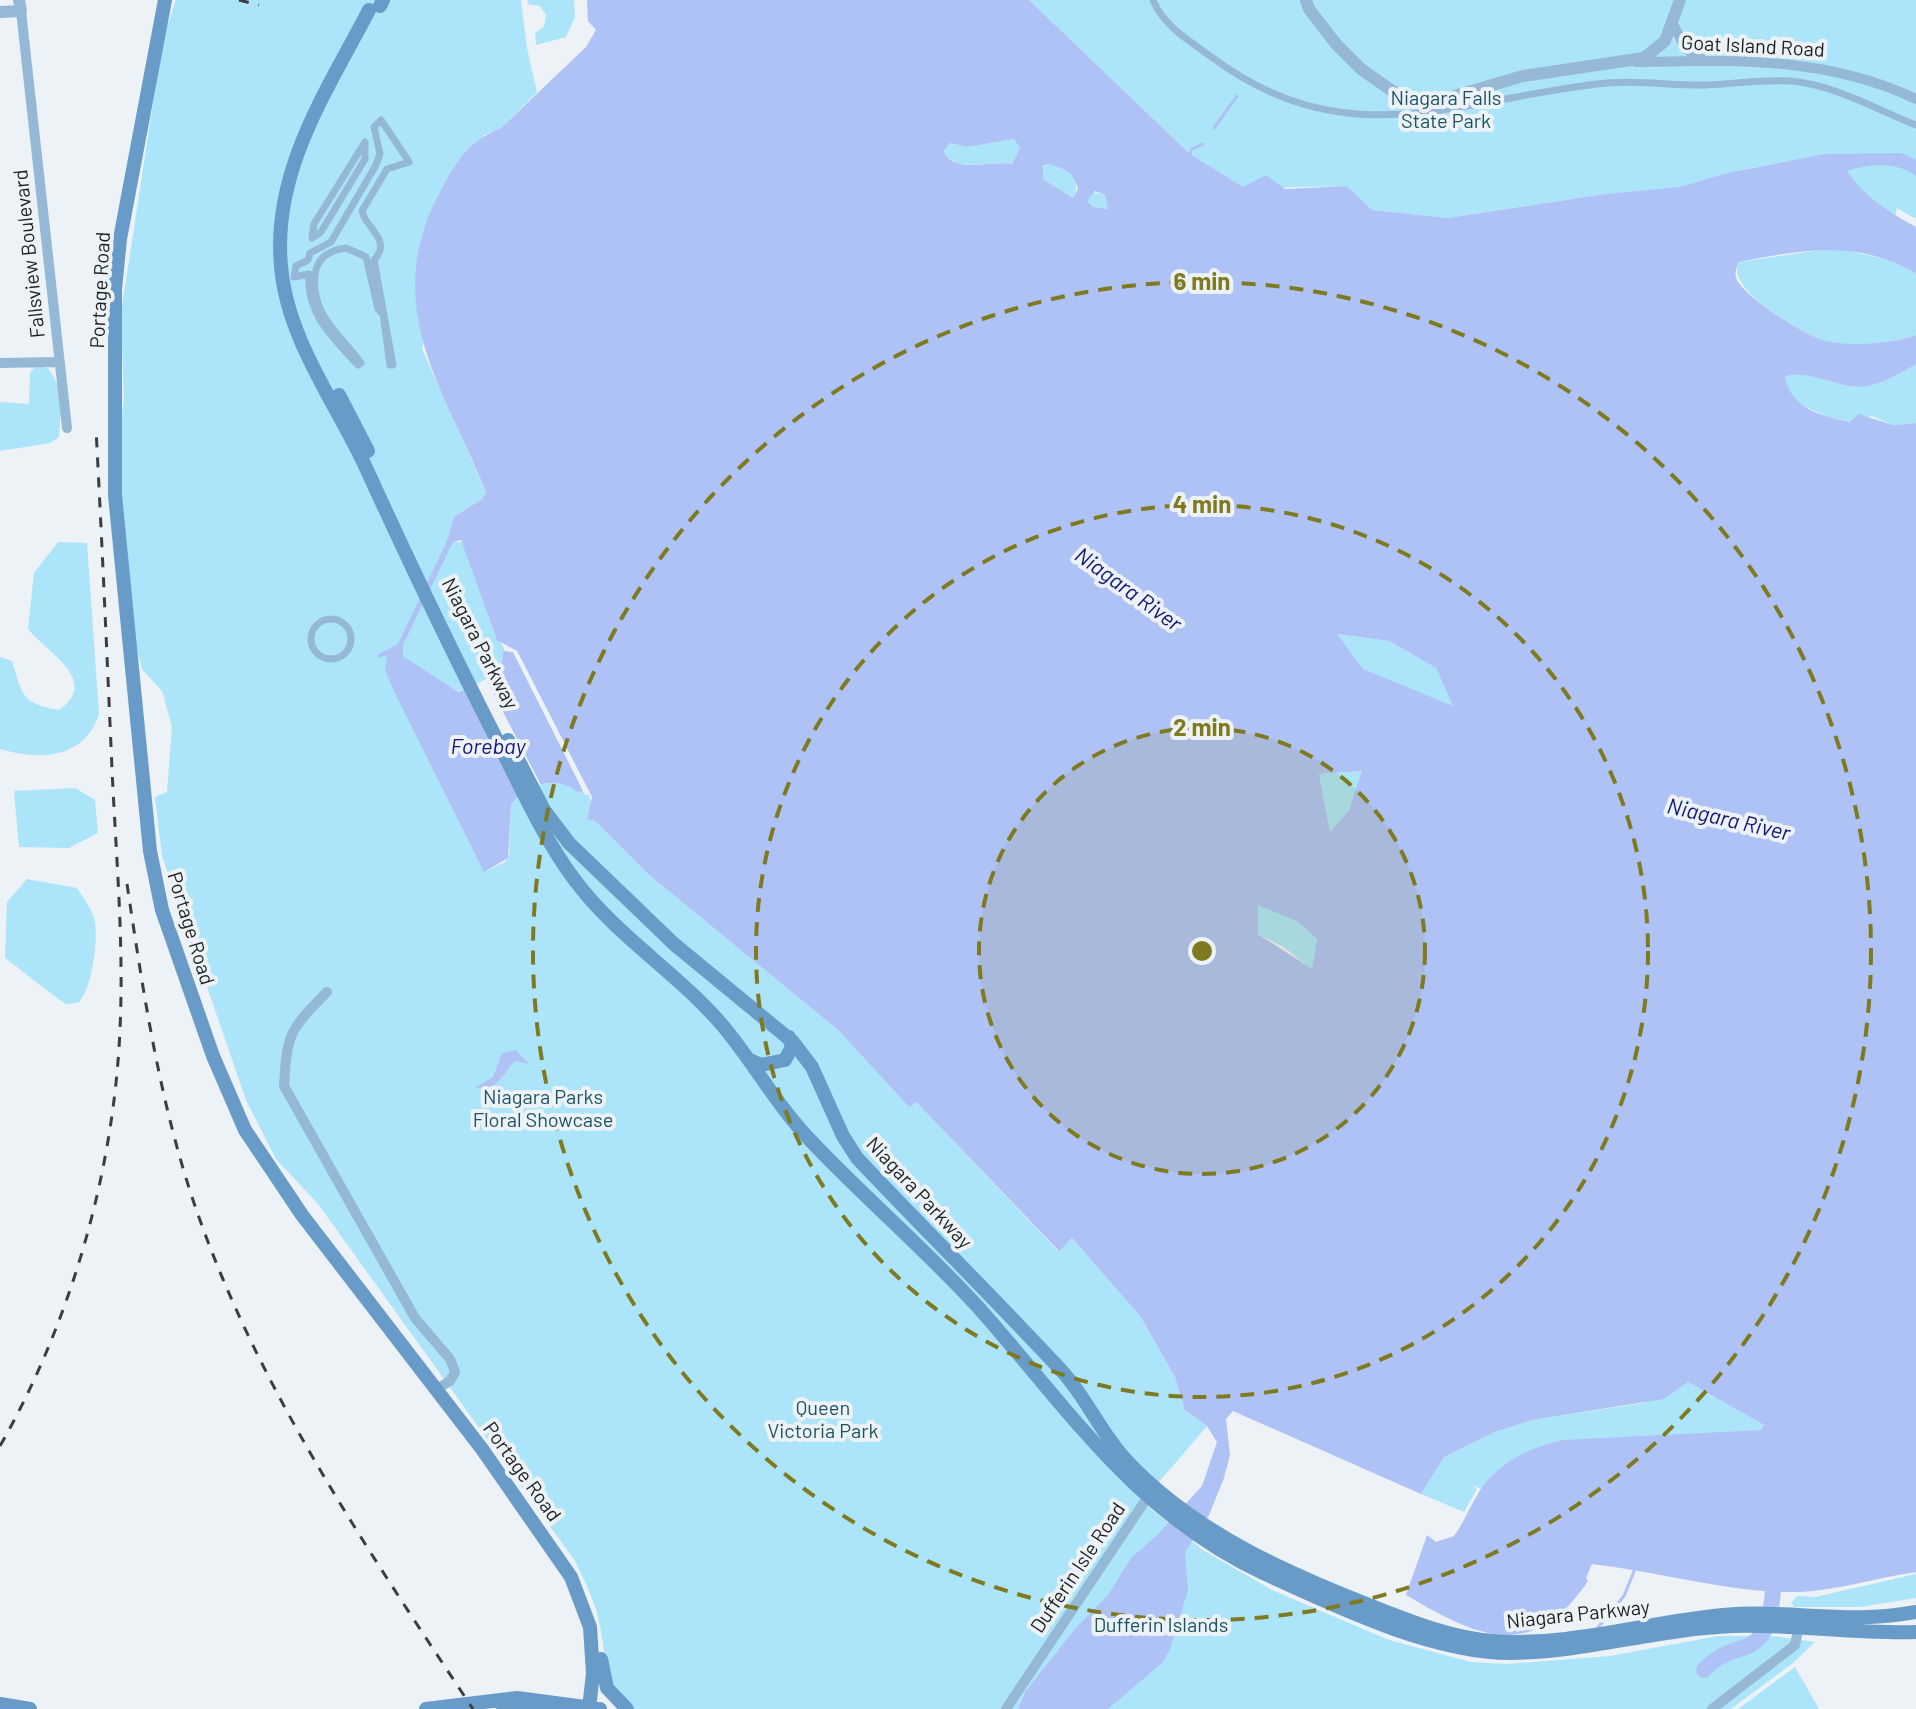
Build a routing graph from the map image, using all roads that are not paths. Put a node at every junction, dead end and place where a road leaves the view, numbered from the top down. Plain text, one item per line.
1 (1153, 0) edge
2 (1306, 0) edge
3 (1680, 0) edge
4 (163, 3) edge
5 (376, 5) edge
6 (20, 6) edge
7 (0, 12) edge
8 (1673, 24) junction
9 (1708, 60) junction
10 (1632, 62) junction
11 (1916, 99) edge
12 (1916, 125) edge
13 (409, 162) joint
14 (312, 238) joint
15 (58, 362) junction
16 (0, 363) edge
17 (67, 428) dead end
18 (312, 647) joint
19 (530, 794) junction
20 (327, 992) dead end
21 (789, 1037) junction
22 (747, 1058) junction
23 (437, 1389) junction
24 (1151, 1492) junction
25 (529, 1513) junction
26 (1916, 1612) edge
27 (1792, 1622) junction
28 (1916, 1632) edge
29 (0, 1704) edge
30 (593, 1708) edge
31 (30, 1709) edge
32 (426, 1709) edge
33 (503, 1709) edge
34 (544, 1709) edge
35 (627, 1709) edge
36 (1006, 1709) edge
37 (1712, 1709) edge

1 - 12 street
2 - 10 street, Goat Island Road
3 - 8 street, Goat Island Road
4 - 23 main road, Portage Road
5 - 19 main road, Niagara Parkway
6 - 7 street
6 - 15 street, Fallsview Boulevard
8 - 9 street
8 - 10 street, Goat Island Road
9 - 10 street, Goat Island Road
9 - 11 street, Goat Island Road
13 - 13 street
14 - 14 street
15 - 16 street
15 - 17 street, Fallsview Boulevard
18 - 18 street
19 - 21 main road, Niagara Parkway
19 - 22 main road, Niagara Parkway
20 - 23 street
21 - 22 main road
21 - 24 main road, Niagara Parkway
22 - 24 main road, Niagara Parkway
23 - 25 main road, Portage Road
24 - 27 main road, Niagara Parkway
24 - 36 street, Dufferin Isle Road
25 - 30 main road, Portage Road
25 - 35 main road
26 - 27 main road, Niagara Parkway
27 - 28 main road
27 - 37 street
29 - 31 main road
30 - 32 main road
33 - 34 main road

